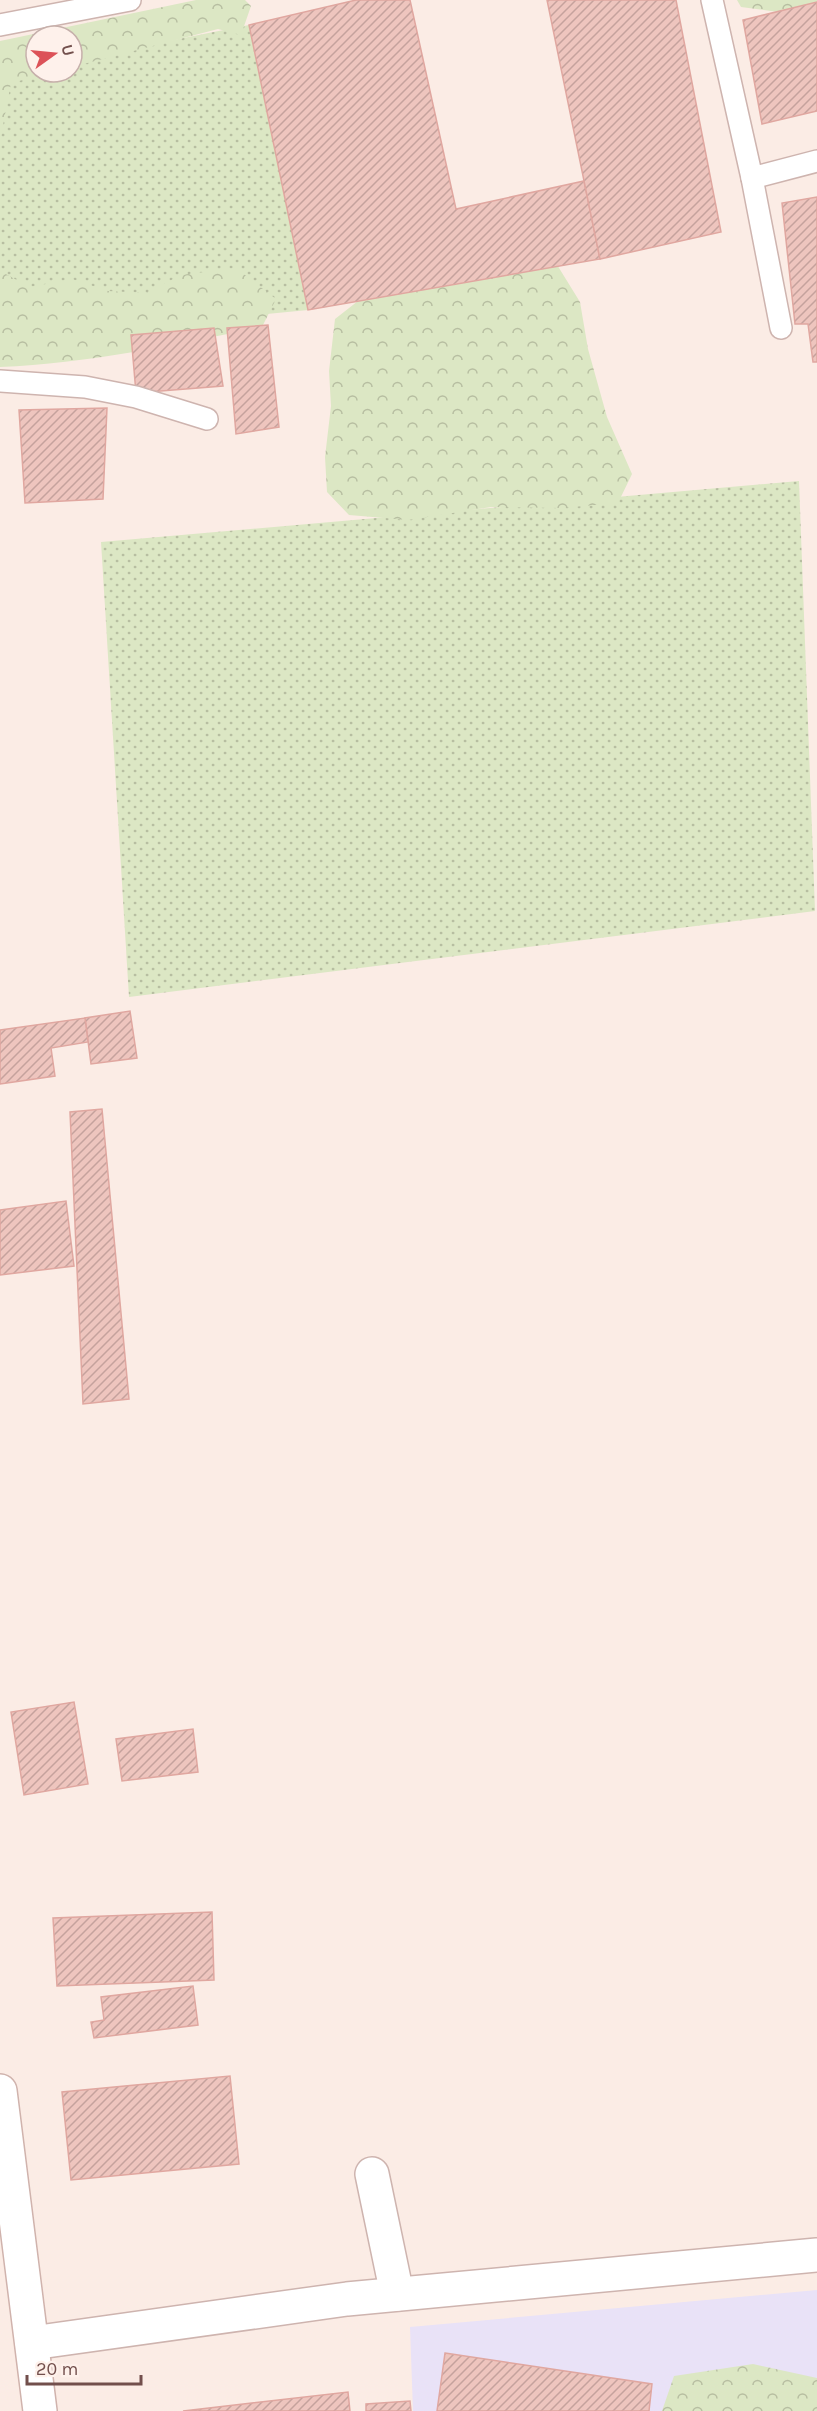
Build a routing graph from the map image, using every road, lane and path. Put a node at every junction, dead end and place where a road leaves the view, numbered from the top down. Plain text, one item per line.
1 (130, 0) edge
2 (712, 0) edge
3 (0, 25) edge
4 (817, 161) edge
5 (752, 178) junction
6 (781, 328) dead end
7 (0, 381) edge
8 (207, 419) dead end
9 (0, 2091) edge
10 (372, 2174) dead end
11 (817, 2255) edge
12 (397, 2294) junction
13 (32, 2343) junction
14 (40, 2411) edge

1 - 3 lane
2 - 5 lane
4 - 5 lane
5 - 6 lane
7 - 8 lane
9 - 13 street
10 - 12 street
11 - 12 street
12 - 13 street
13 - 14 street

